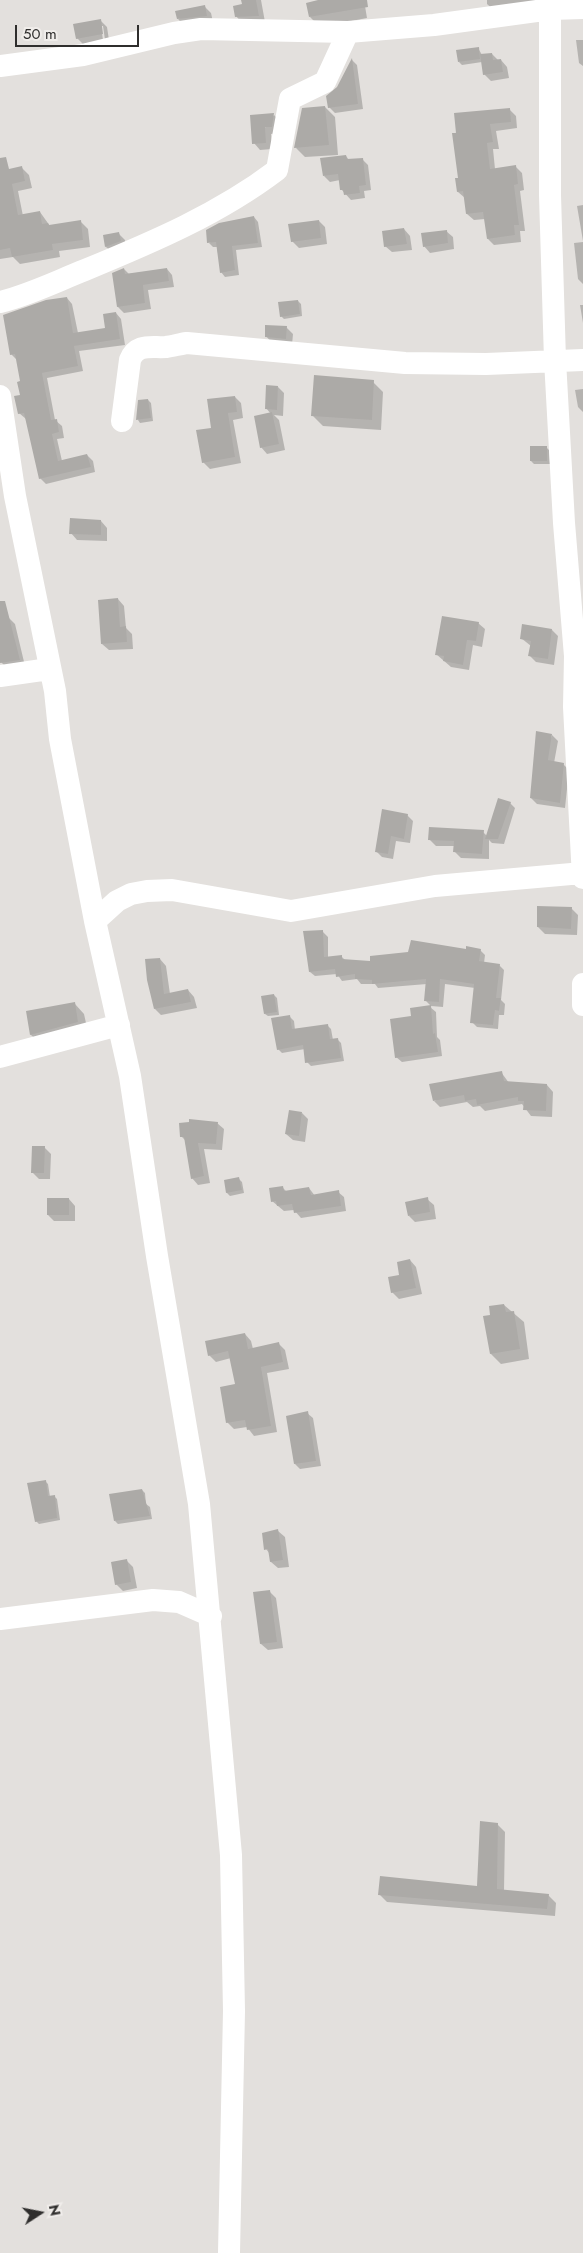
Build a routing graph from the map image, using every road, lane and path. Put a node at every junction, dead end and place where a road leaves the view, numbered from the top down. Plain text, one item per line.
1 (550, 5) edge
2 (583, 8) edge
3 (348, 32) junction
4 (0, 66) edge
5 (0, 302) edge
6 (555, 360) junction
7 (583, 360) edge
8 (0, 396) edge
9 (122, 421) dead end
10 (49, 669) junction
11 (0, 676) edge
12 (583, 873) edge
13 (583, 878) edge
14 (95, 921) junction
15 (583, 984) edge
16 (583, 1005) edge
17 (119, 1025) junction
18 (0, 1057) edge
19 (211, 1616) junction
20 (0, 1619) edge
21 (229, 2253) edge

1 - 2 street
1 - 3 street
1 - 6 street
3 - 4 street
3 - 5 street
6 - 7 street
6 - 9 street
6 - 12 street
8 - 10 street
10 - 11 street
10 - 14 street
12 - 13 street
12 - 14 street
14 - 17 street
15 - 16 street
17 - 18 street
17 - 19 street
19 - 20 street
19 - 21 street

